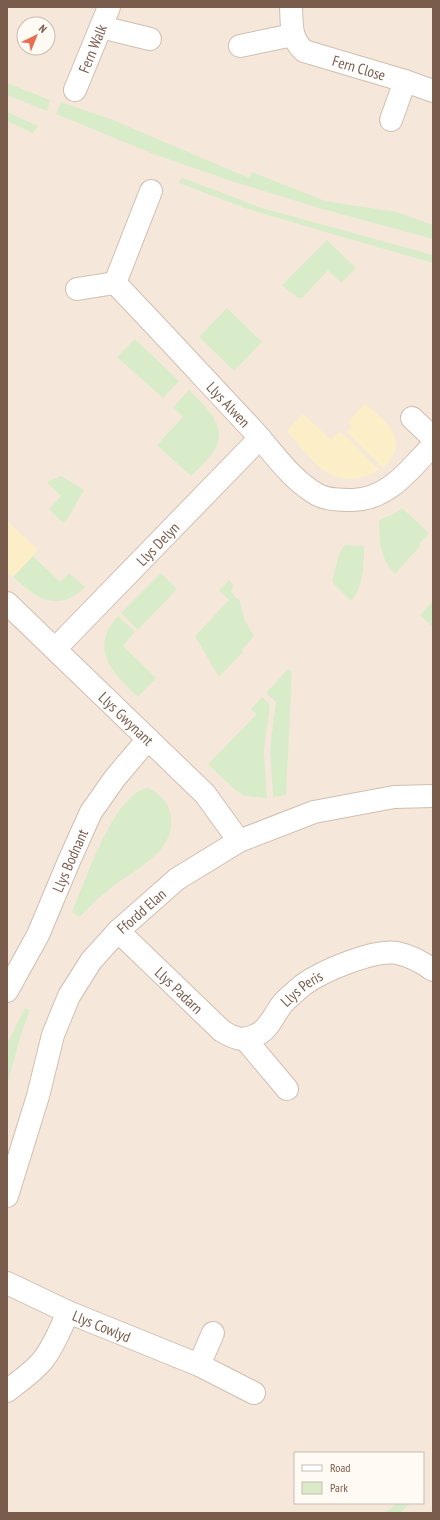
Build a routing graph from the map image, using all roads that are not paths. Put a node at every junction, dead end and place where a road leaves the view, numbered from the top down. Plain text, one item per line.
1 (109, 7) edge
2 (291, 7) edge
3 (101, 27) junction
4 (293, 35) junction
5 (150, 39) dead end
6 (240, 46) dead end
7 (405, 81) junction
8 (75, 90) dead end
9 (433, 91) edge
10 (391, 120) dead end
11 (152, 191) dead end
12 (115, 283) junction
13 (76, 289) dead end
14 (412, 418) dead end
15 (260, 438) junction
16 (433, 438) edge
17 (433, 445) edge
18 (7, 603) edge
19 (55, 649) junction
20 (148, 739) junction
21 (433, 796) edge
22 (238, 841) junction
23 (118, 931) junction
24 (433, 970) edge
25 (7, 991) edge
26 (245, 1039) junction
27 (287, 1089) dead end
28 (7, 1196) edge
29 (7, 1282) edge
30 (68, 1312) junction
31 (213, 1333) dead end
32 (199, 1365) junction
33 (7, 1391) edge
34 (254, 1393) dead end

1 - 3 street, Fern Walk
2 - 4 street
3 - 5 street
3 - 8 street, Fern Walk
4 - 6 street
4 - 7 street, Fern Close
7 - 9 street, Fern Close
7 - 10 street
11 - 12 street
12 - 13 street
12 - 15 street, Llys Alwen
14 - 16 street
15 - 17 street, Llys Alwen
15 - 19 street, Llys Delyn
18 - 19 street, Llys Gwynant
19 - 20 street, Llys Gwynant
20 - 22 street, Llys Gwynant
20 - 25 street, Llys Bodnant
21 - 22 street, Ffordd Elan
22 - 23 street, Ffordd Elan
23 - 26 street, Llys Padarn
23 - 28 street, Ffordd Elan
24 - 26 street, Llys Peris
26 - 27 street
29 - 30 street, Llys Cowlyd
30 - 32 street, Llys Cowlyd
30 - 33 street
31 - 32 street
32 - 34 street, Llys Cowlyd

